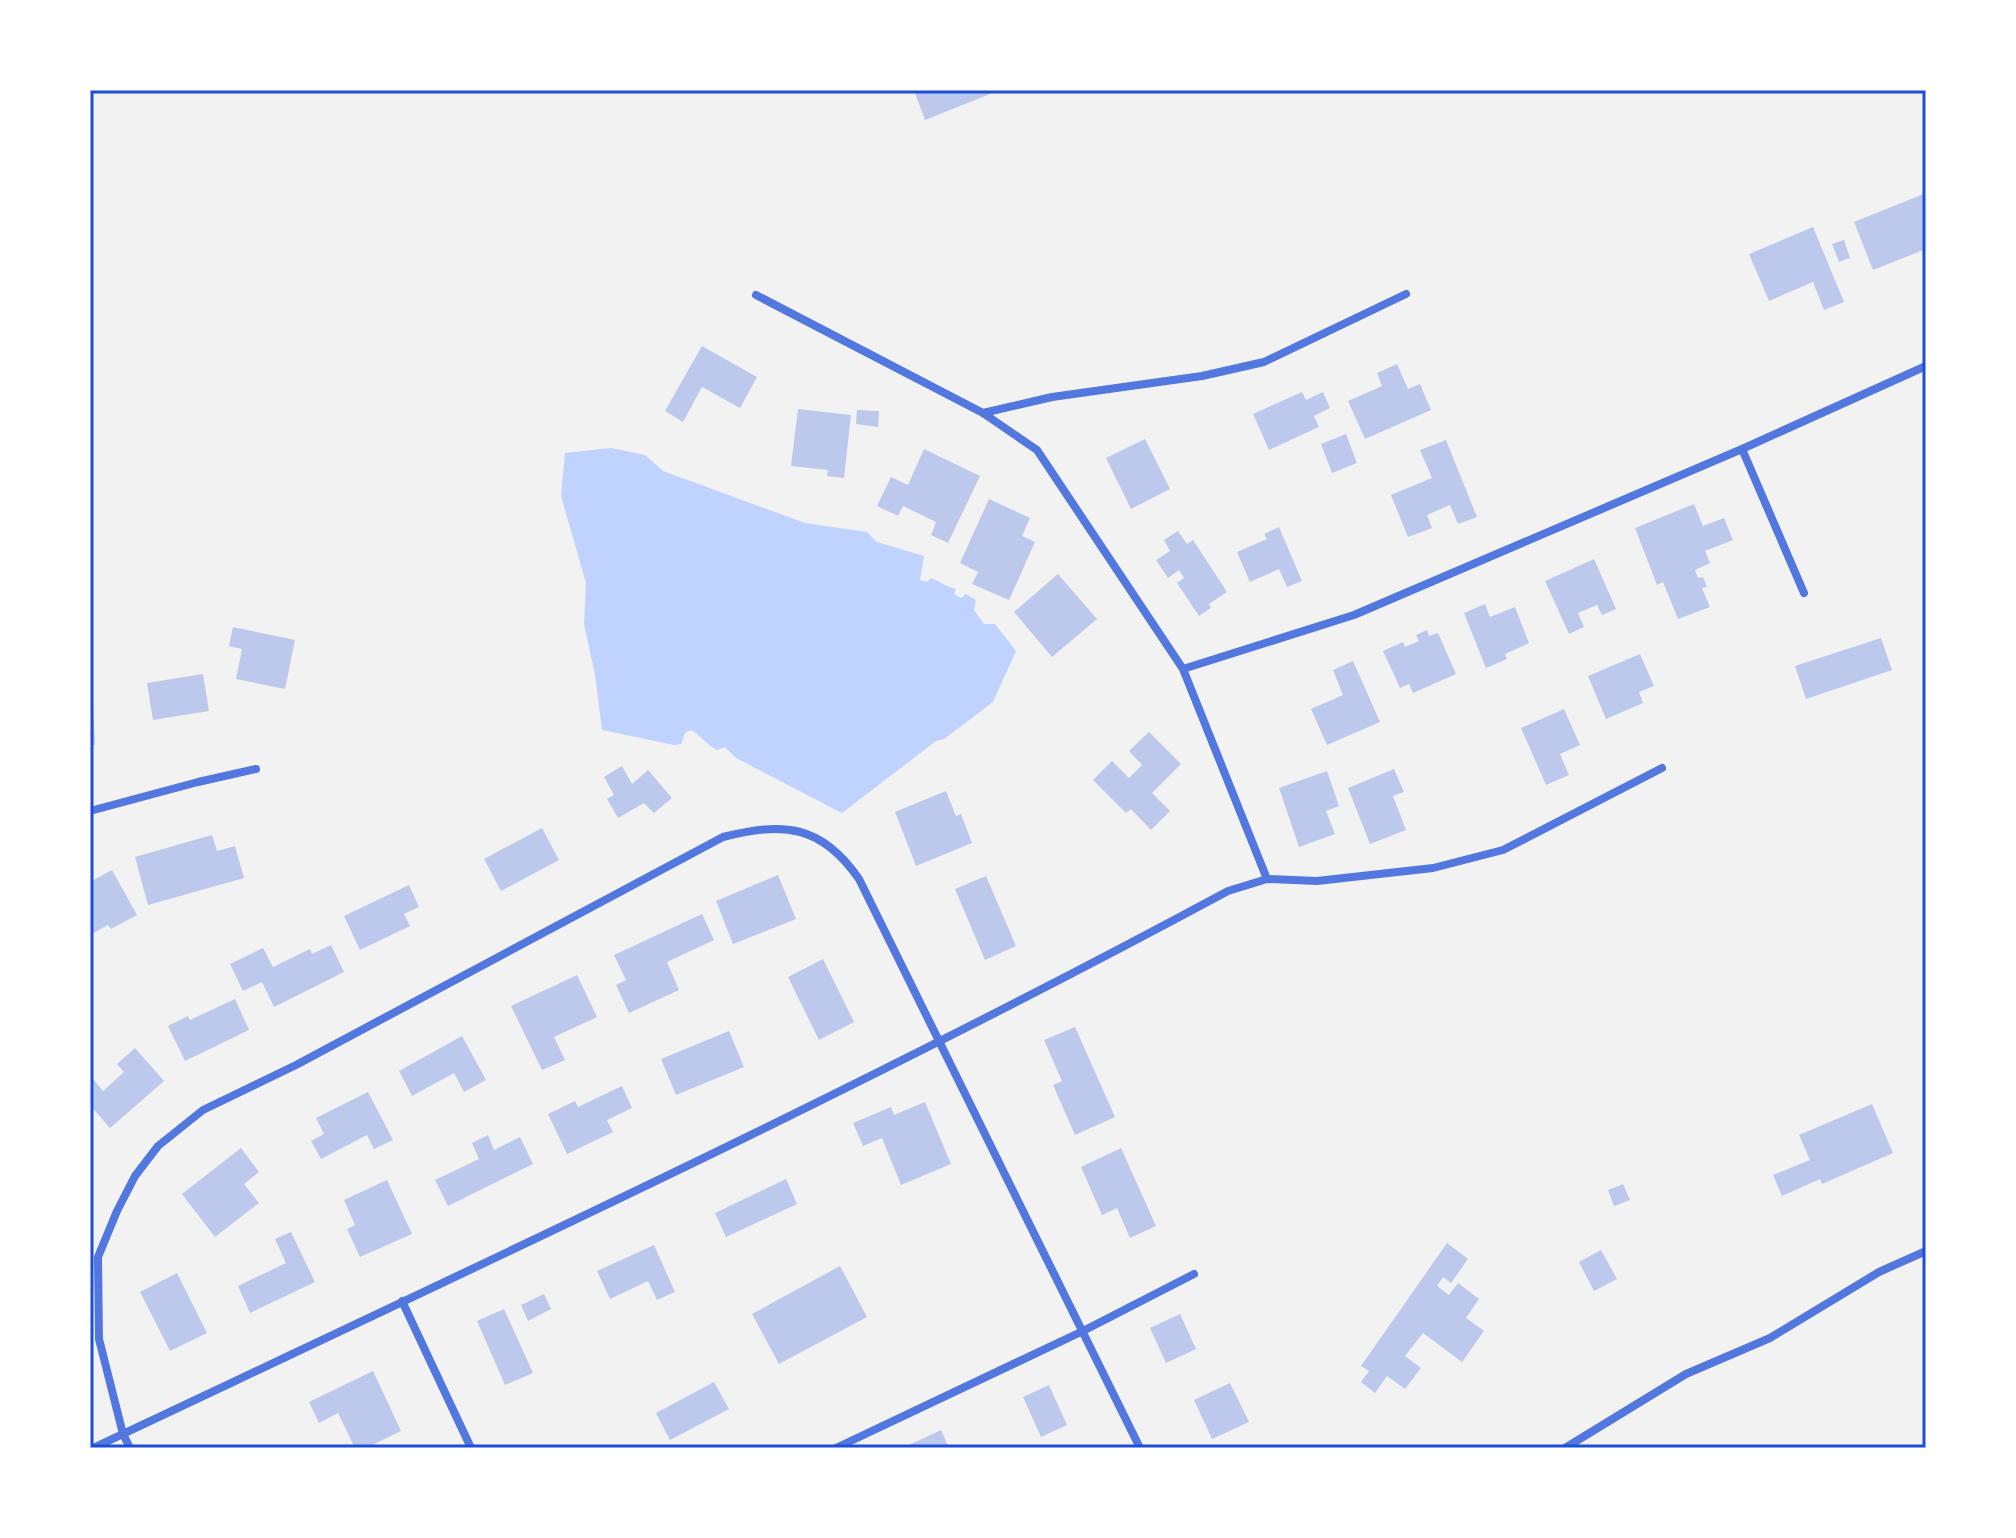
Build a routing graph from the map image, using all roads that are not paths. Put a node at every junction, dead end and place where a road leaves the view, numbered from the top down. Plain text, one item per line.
1 (1406, 294) dead end
2 (756, 295) dead end
3 (1926, 366) edge
4 (983, 413) junction
5 (1742, 449) junction
6 (1804, 593) dead end
7 (1183, 669) junction
8 (1662, 768) dead end
9 (256, 769) dead end
10 (90, 811) edge
11 (1267, 879) junction
12 (937, 1042) junction
13 (1926, 1251) edge
14 (1194, 1274) dead end
15 (402, 1301) junction
16 (1083, 1331) junction
17 (123, 1434) junction
18 (93, 1448) edge
19 (130, 1448) edge
20 (471, 1448) edge
21 (836, 1448) edge
22 (1140, 1448) edge
23 (1565, 1448) edge

1 - 4 street
2 - 4 street
3 - 5 street
4 - 7 street
5 - 6 street
5 - 7 street
7 - 11 street
8 - 11 street
9 - 10 street
11 - 12 street
12 - 15 street
12 - 16 street
12 - 17 street
13 - 23 street
14 - 16 street
15 - 17 street
15 - 20 street
16 - 21 street
16 - 22 street
17 - 18 street
17 - 19 street

